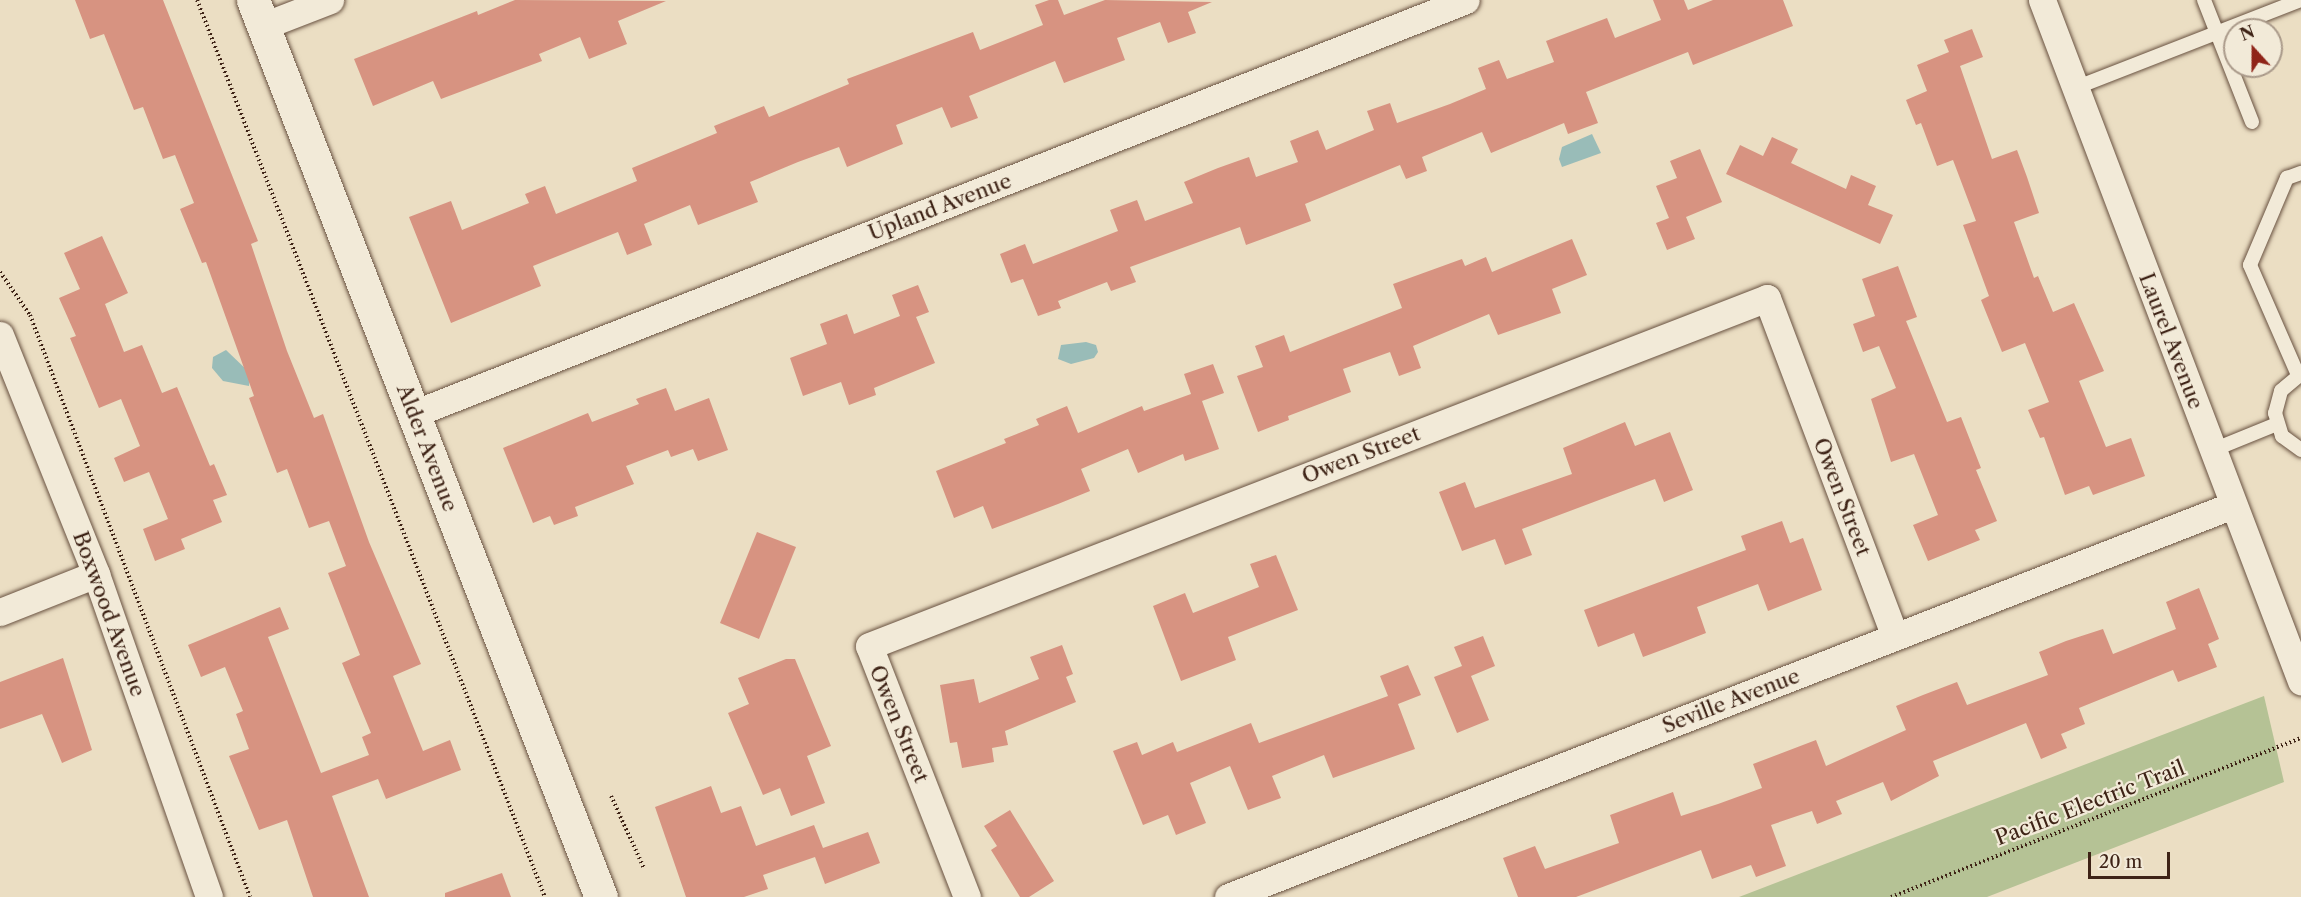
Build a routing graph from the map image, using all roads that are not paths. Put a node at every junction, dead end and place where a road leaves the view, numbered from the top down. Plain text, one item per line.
1 (330, 0) edge
2 (1466, 0) edge
3 (2042, 0) edge
4 (2204, 0) edge
5 (2301, 0) edge
6 (258, 13) edge
7 (2217, 33) junction
8 (2075, 88) junction
9 (2252, 122) dead end
10 (2301, 173) edge
11 (0, 335) edge
12 (2299, 375) edge
13 (413, 414) junction
14 (2277, 424) junction
15 (2213, 450) junction
16 (2301, 450) edge
17 (2233, 505) junction
18 (96, 574) junction
19 (0, 612) edge
20 (1895, 637) junction
21 (2301, 681) edge
22 (209, 897) edge
23 (601, 897) edge
24 (968, 897) edge
25 (1228, 897) edge

1 - 6 street
2 - 13 street, Upland Avenue
3 - 8 street, Laurel Avenue
4 - 7 lane
5 - 7 lane
6 - 13 main road, Alder Avenue
7 - 8 lane
7 - 9 lane
8 - 15 street, Laurel Avenue
10 - 12 lane
11 - 18 street, Boxwood Avenue
12 - 14 lane
13 - 23 main road, Alder Avenue
14 - 15 lane
14 - 16 lane
15 - 17 street, Laurel Avenue
17 - 20 street, Seville Avenue
17 - 21 street, Laurel Avenue
18 - 19 street
18 - 22 street, Boxwood Avenue
20 - 24 street, Owen Street
20 - 25 street, Seville Avenue

